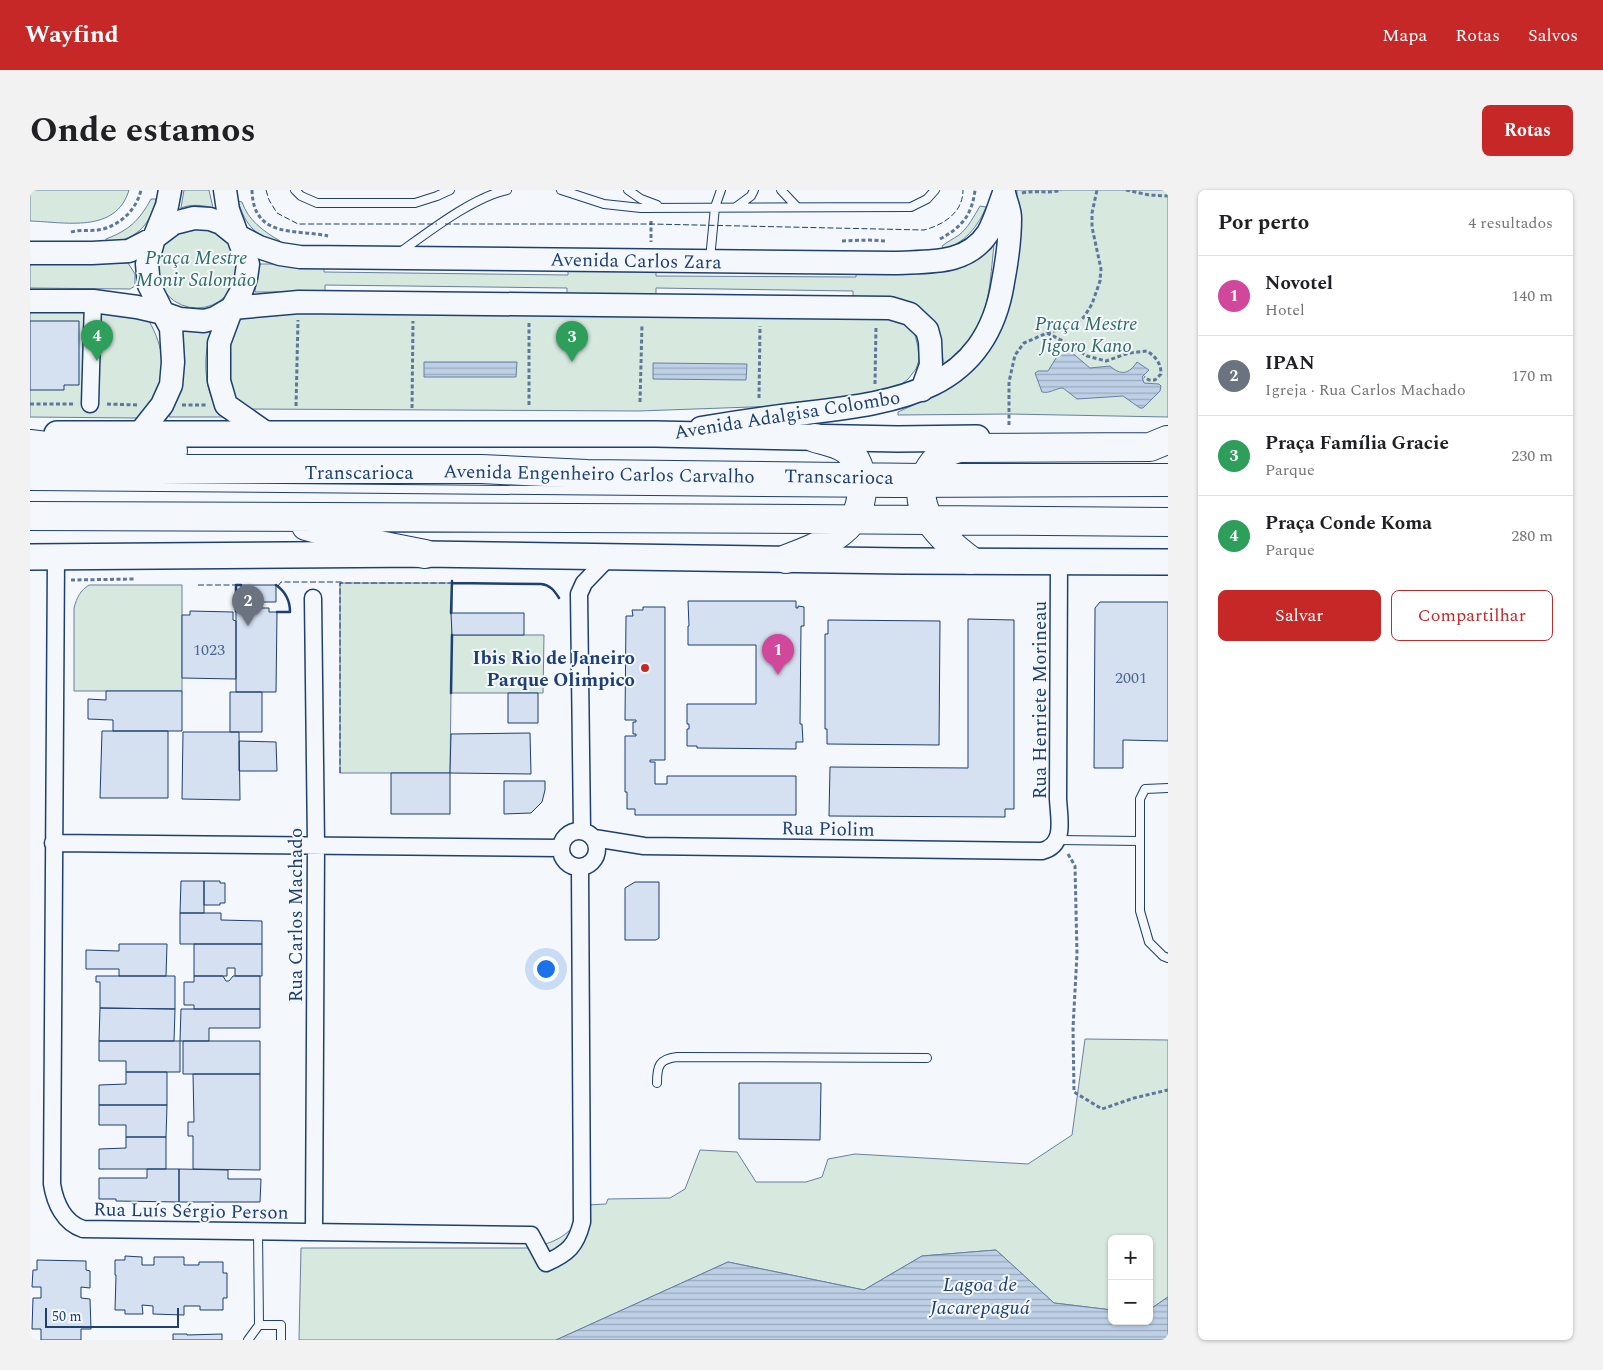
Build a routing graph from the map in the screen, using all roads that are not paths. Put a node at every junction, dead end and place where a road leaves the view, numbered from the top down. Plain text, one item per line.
1 (170, 190) edge
2 (225, 190) edge
3 (295, 190) edge
4 (506, 190) edge
5 (561, 190) edge
6 (628, 190) edge
7 (721, 190) edge
8 (754, 190) edge
9 (781, 190) edge
10 (934, 190) edge
11 (447, 191) edge
12 (1008, 192) edge
13 (715, 207) junction
14 (736, 207) junction
15 (797, 207) junction
16 (664, 208) junction
17 (236, 235) junction
18 (154, 238) junction
19 (30, 253) edge
20 (394, 256) junction
21 (710, 260) junction
22 (30, 301) edge
23 (93, 301) junction
24 (232, 308) junction
25 (164, 312) junction
26 (922, 390) junction
27 (90, 404) dead end
28 (266, 433) junction
29 (30, 434) edge
30 (139, 434) junction
31 (655, 434) junction
32 (815, 438) junction
33 (1168, 440) edge
34 (30, 444) edge
35 (30, 469) edge
36 (481, 469) junction
37 (1168, 478) edge
38 (30, 486) edge
39 (1168, 492) edge
40 (859, 501) junction
41 (925, 502) junction
42 (30, 516) edge
43 (250, 516) junction
44 (1168, 522) edge
45 (425, 554) junction
46 (610, 556) junction
47 (30, 557) edge
48 (56, 557) junction
49 (786, 559) junction
50 (970, 560) junction
51 (1059, 561) junction
52 (1168, 562) edge
53 (313, 598) dead end
54 (1168, 788) edge
55 (588, 834) junction
56 (1058, 840) junction
57 (1140, 842) junction
58 (53, 843) junction
59 (316, 845) junction
60 (561, 848) junction
61 (580, 868) junction
62 (1168, 958) edge
63 (927, 1058) dead end
64 (657, 1083) dead end
65 (258, 1231) junction
66 (314, 1232) junction
67 (259, 1325) junction
68 (248, 1340) edge
69 (281, 1340) edge

1 - 18 street
2 - 17 street
3 - 11 lane
4 - 20 lane
5 - 16 lane
6 - 16 lane
7 - 13 lane
8 - 14 lane
9 - 15 lane
10 - 15 lane
12 - 21 street, Avenida Carlos Zara
12 - 26 street, Avenida Adalgisa Colombo
13 - 14 lane
13 - 16 lane
13 - 21 lane
14 - 15 lane
17 - 18 street
17 - 20 street, Avenida Carlos Zara
17 - 24 street
18 - 19 street
18 - 25 street
20 - 21 street, Avenida Carlos Zara
22 - 23 street
23 - 25 street
23 - 27 street
24 - 25 street
24 - 26 street
24 - 28 street
25 - 30 street
26 - 31 street, Avenida Adalgisa Colombo
28 - 30 main road, Avenida Engenheiro Carlos Carvalho
28 - 31 main road, Avenida Engenheiro Carlos Carvalho
29 - 30 main road, Avenida Engenheiro Carlos Carvalho
31 - 32 main road, Avenida Engenheiro Carlos Carvalho
32 - 33 main road, Avenida Engenheiro Carlos Carvalho
32 - 40 highway
33 - 41 highway
34 - 36 highway
35 - 36 highway, Avenida Engenheiro Carlos Carvalho
36 - 40 highway, Avenida Engenheiro Carlos Carvalho
37 - 41 highway, Avenida Engenheiro Carlos Carvalho
38 - 40 lane, Transcarioca
39 - 41 lane
40 - 41 highway, Avenida Engenheiro Carlos Carvalho
40 - 41 highway, Avenida Engenheiro Carlos Carvalho
40 - 43 highway, Avenida Engenheiro Carlos Carvalho
40 - 49 highway
41 - 44 highway, Avenida Engenheiro Carlos Carvalho
41 - 50 highway
42 - 43 highway, Avenida Engenheiro Carlos Carvalho
43 - 45 highway
45 - 46 main road
45 - 48 main road
46 - 49 main road
46 - 55 street
47 - 48 main road
48 - 58 street, Rua Luís Sérgio Person
49 - 50 main road
50 - 51 main road
51 - 52 main road
51 - 56 street, Rua Henriete Morineau
53 - 59 street, Rua Carlos Machado
54 - 57 lane
55 - 56 street, Rua Piolim
55 - 60 street
55 - 61 street
56 - 57 lane
57 - 62 lane
58 - 59 street
58 - 65 street, Rua Luís Sérgio Person
59 - 60 street
59 - 66 street, Rua Carlos Machado
60 - 61 street
61 - 66 street, Rua Luís Sérgio Person
63 - 64 lane
65 - 66 street, Rua Luís Sérgio Person
65 - 67 lane
67 - 68 lane
67 - 69 lane

